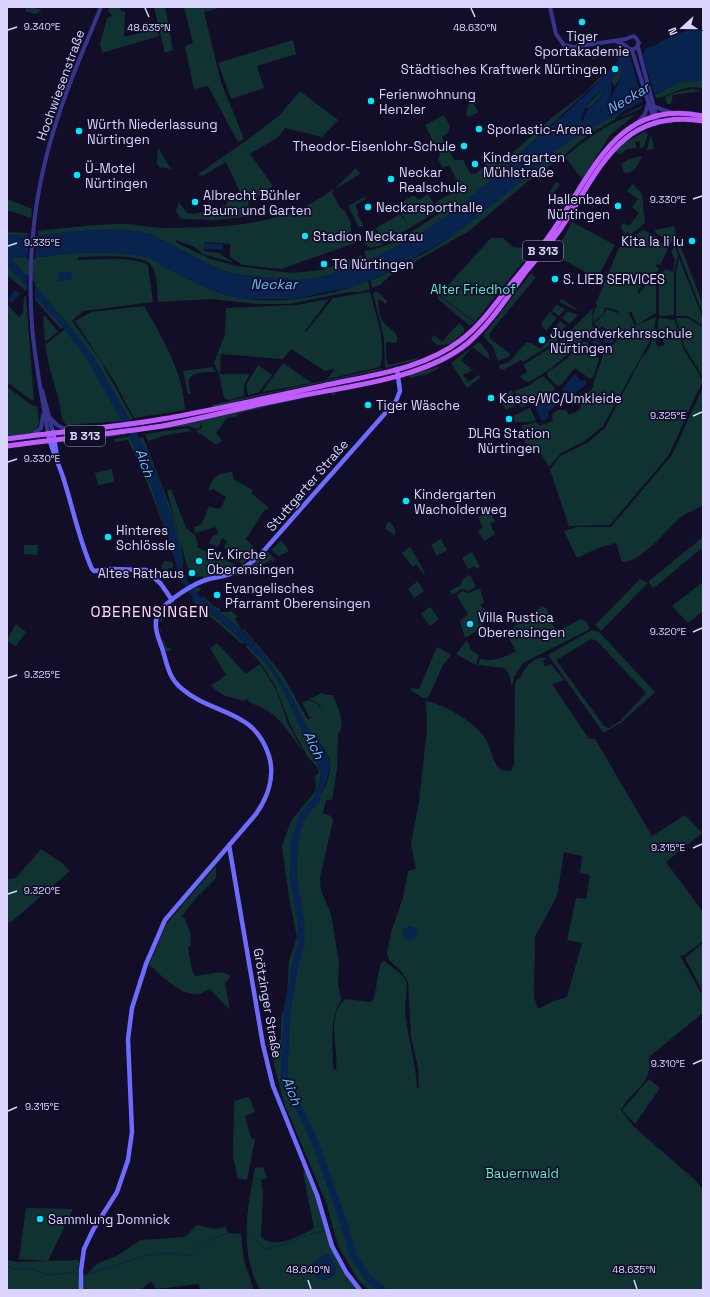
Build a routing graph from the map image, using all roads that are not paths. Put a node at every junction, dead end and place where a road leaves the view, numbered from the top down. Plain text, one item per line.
1 (101, 7) edge
2 (550, 7) edge
3 (626, 39) junction
4 (614, 41) junction
5 (625, 44) junction
6 (638, 48) junction
7 (632, 50) junction
8 (652, 104) junction
9 (677, 114) junction
10 (654, 116) junction
11 (703, 116) edge
12 (679, 120) junction
13 (703, 121) edge
14 (638, 122) junction
15 (656, 124) junction
16 (397, 369) junction
17 (398, 376) junction
18 (40, 386) junction
19 (42, 409) junction
20 (49, 418) junction
21 (69, 431) junction
22 (50, 433) junction
23 (32, 436) junction
24 (7, 439) edge
25 (51, 440) junction
26 (7, 446) edge
27 (172, 600) junction
28 (229, 846) junction
29 (81, 1290) edge
30 (360, 1290) edge

1 - 18 street, Hochwiesenstraße
2 - 4 street
3 - 4 street
3 - 5 street
3 - 6 street
4 - 5 street
5 - 7 street
6 - 7 street
6 - 8 street
7 - 8 street
8 - 9 street
8 - 10 street
8 - 14 street
9 - 10 main road, B 313
9 - 11 main road, B 313
9 - 12 main road
10 - 14 main road, B 313
10 - 15 street
12 - 13 main road, B 313
12 - 15 main road, B 313
14 - 16 main road, B 313
15 - 17 main road, B 313
16 - 17 main road, Stuttgarter Straße
16 - 21 main road, B 313
17 - 25 main road, B 313
17 - 27 main road, Stuttgarter Straße
18 - 19 street, Hochwiesenstraße
18 - 20 street, Hochwiesenstraße
19 - 22 street, Hochwiesenstraße
19 - 23 street
20 - 21 street
20 - 22 street, Hochwiesenstraße
21 - 22 main road, B 313
22 - 23 main road, B 313
22 - 25 main road, Hochwiesenstraße
23 - 24 main road, B 313
25 - 26 main road, B 313
25 - 27 main road, Hochwiesenstraße
27 - 28 main road, Stuttgarter Straße
28 - 29 main road, Stuttgarter Straße
28 - 30 main road, Grötzinger Straße

